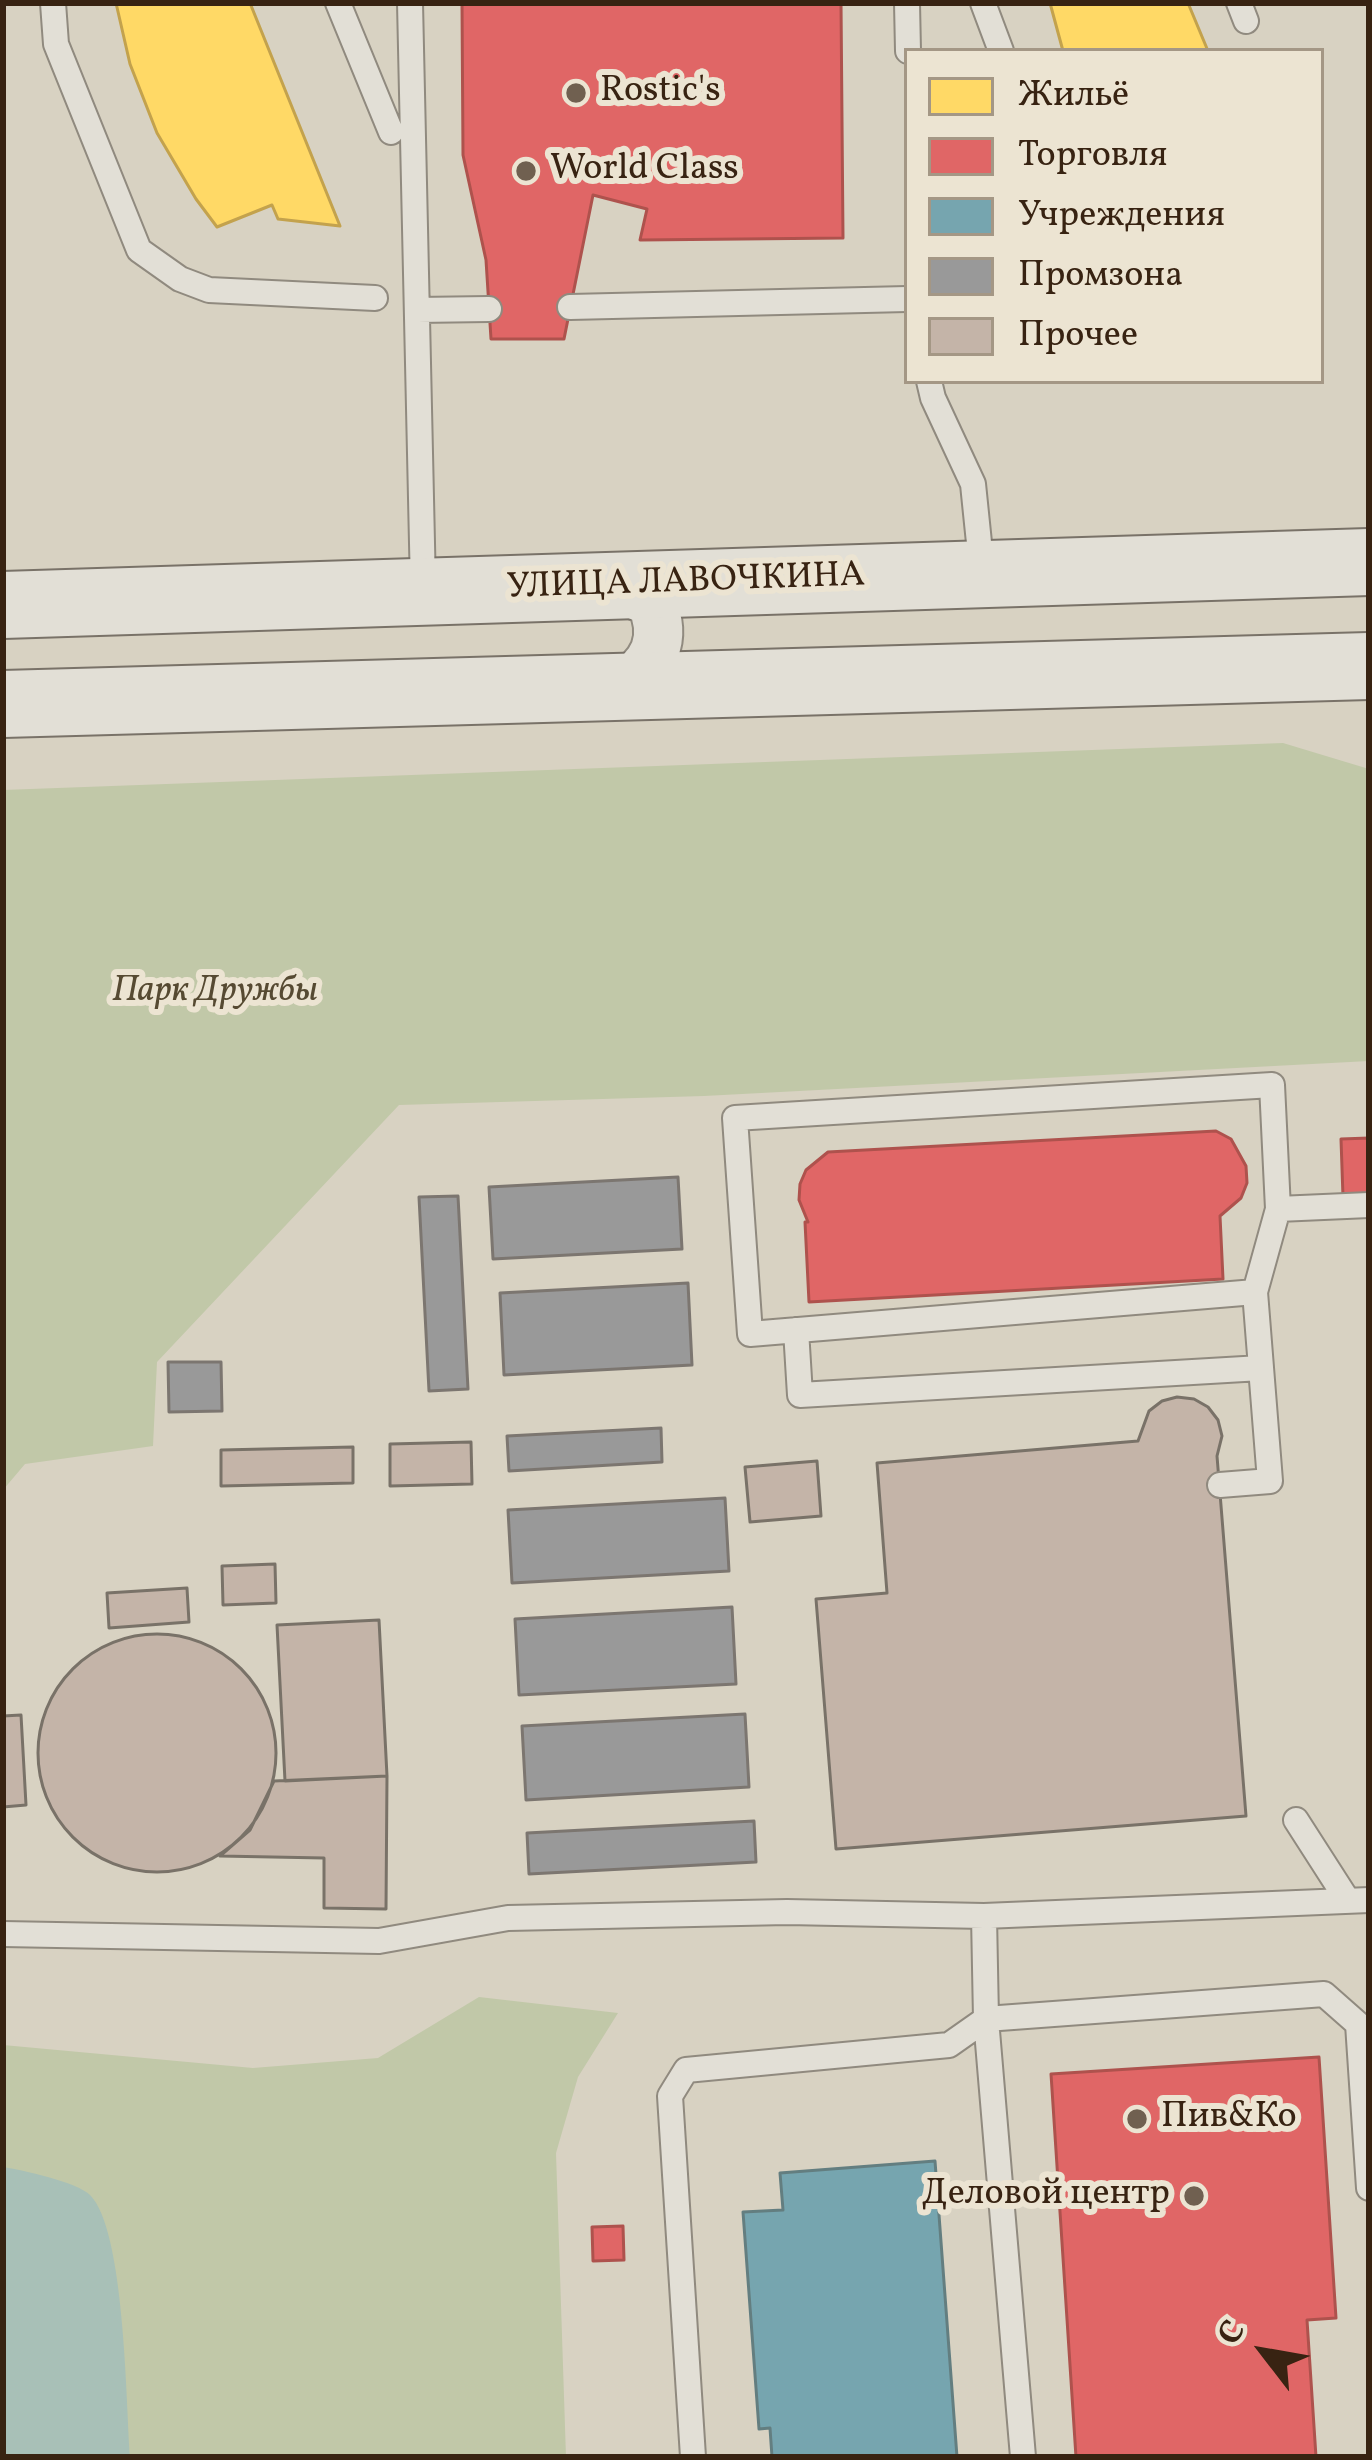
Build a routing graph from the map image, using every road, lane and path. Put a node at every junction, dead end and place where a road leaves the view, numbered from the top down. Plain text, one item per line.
1 (53, 3) edge
2 (338, 3) edge
3 (410, 3) edge
4 (907, 3) edge
5 (983, 3) edge
6 (908, 48) edge
7 (1000, 48) edge
8 (391, 132) dead end
9 (375, 298) dead end
10 (904, 299) edge
11 (570, 307) dead end
12 (489, 309) dead end
13 (417, 310) junction
14 (930, 384) edge
15 (1369, 562) edge
16 (982, 574) junction
17 (616, 586) junction
18 (423, 592) junction
19 (3, 605) edge
20 (1369, 666) edge
21 (620, 687) junction
22 (3, 704) edge
23 (1369, 1204) edge
24 (1278, 1209) junction
25 (1255, 1292) junction
26 (796, 1330) junction
27 (1261, 1368) junction
28 (1220, 1485) dead end
29 (1296, 1820) dead end
30 (1359, 1900) edge
31 (984, 1916) junction
32 (3, 1934) edge
33 (986, 2018) junction
34 (1369, 2188) edge
35 (693, 2457) edge
36 (1023, 2457) edge

1 - 9 lane
2 - 8 lane
3 - 13 lane
4 - 6 lane
5 - 7 lane
10 - 11 lane
12 - 13 lane
13 - 18 lane
14 - 16 lane
15 - 16 main road, УЛИЦА ЛАВОЧКИНА
16 - 17 main road, УЛИЦА ЛАВОЧКИНА
17 - 18 main road, УЛИЦА ЛАВОЧКИНА
17 - 21 street
18 - 19 main road, УЛИЦА ЛАВОЧКИНА
20 - 21 main road
21 - 22 main road
23 - 24 lane
24 - 25 lane
24 - 26 lane
25 - 26 lane
25 - 27 lane
26 - 27 lane
27 - 28 lane
29 - 30 lane
30 - 31 lane
31 - 32 lane
31 - 33 lane
33 - 34 lane
33 - 35 lane
33 - 36 lane

